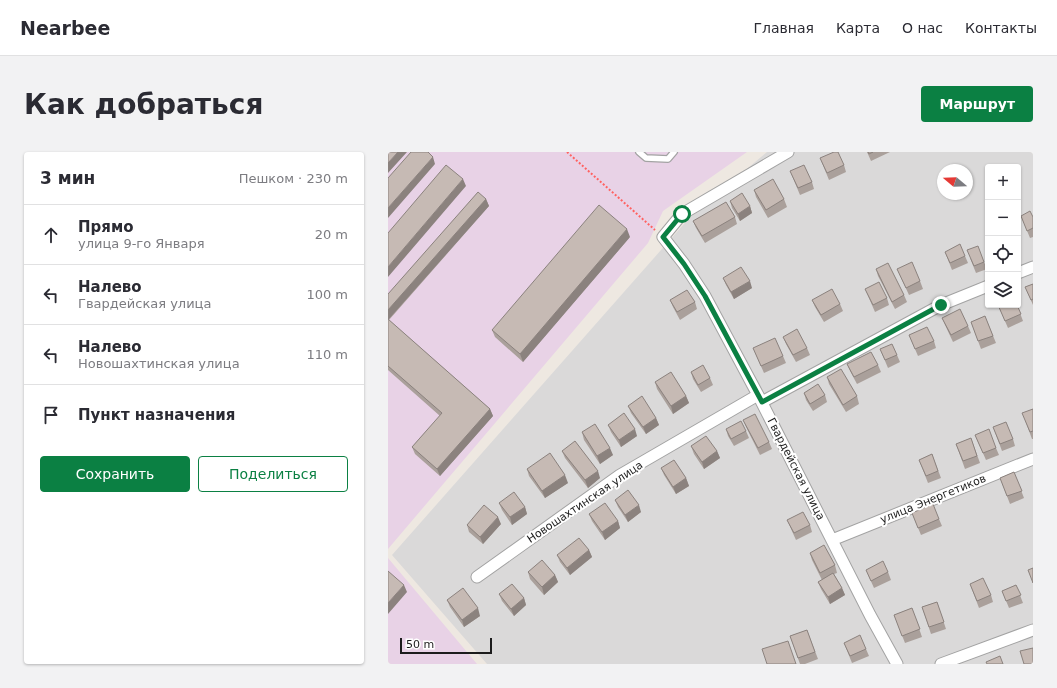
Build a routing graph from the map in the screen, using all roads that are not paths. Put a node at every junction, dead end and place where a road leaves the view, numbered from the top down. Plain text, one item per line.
1 (639, 152) edge
2 (674, 152) edge
3 (788, 152) edge
4 (1033, 267) edge
5 (1020, 272) edge
6 (985, 287) edge
7 (760, 398) junction
8 (1033, 459) edge
9 (832, 540) junction
10 (477, 578) dead end
11 (1033, 630) edge
12 (897, 664) edge
13 (941, 664) edge

1 - 2 lane
3 - 7 street, Гвардейская улица
4 - 5 street
6 - 7 street, Новошахтинская улица
7 - 9 street, Гвардейская улица
7 - 10 street, Новошахтинская улица
8 - 9 street, улица Энергетиков
9 - 12 street, Гвардейская улица
11 - 13 street

